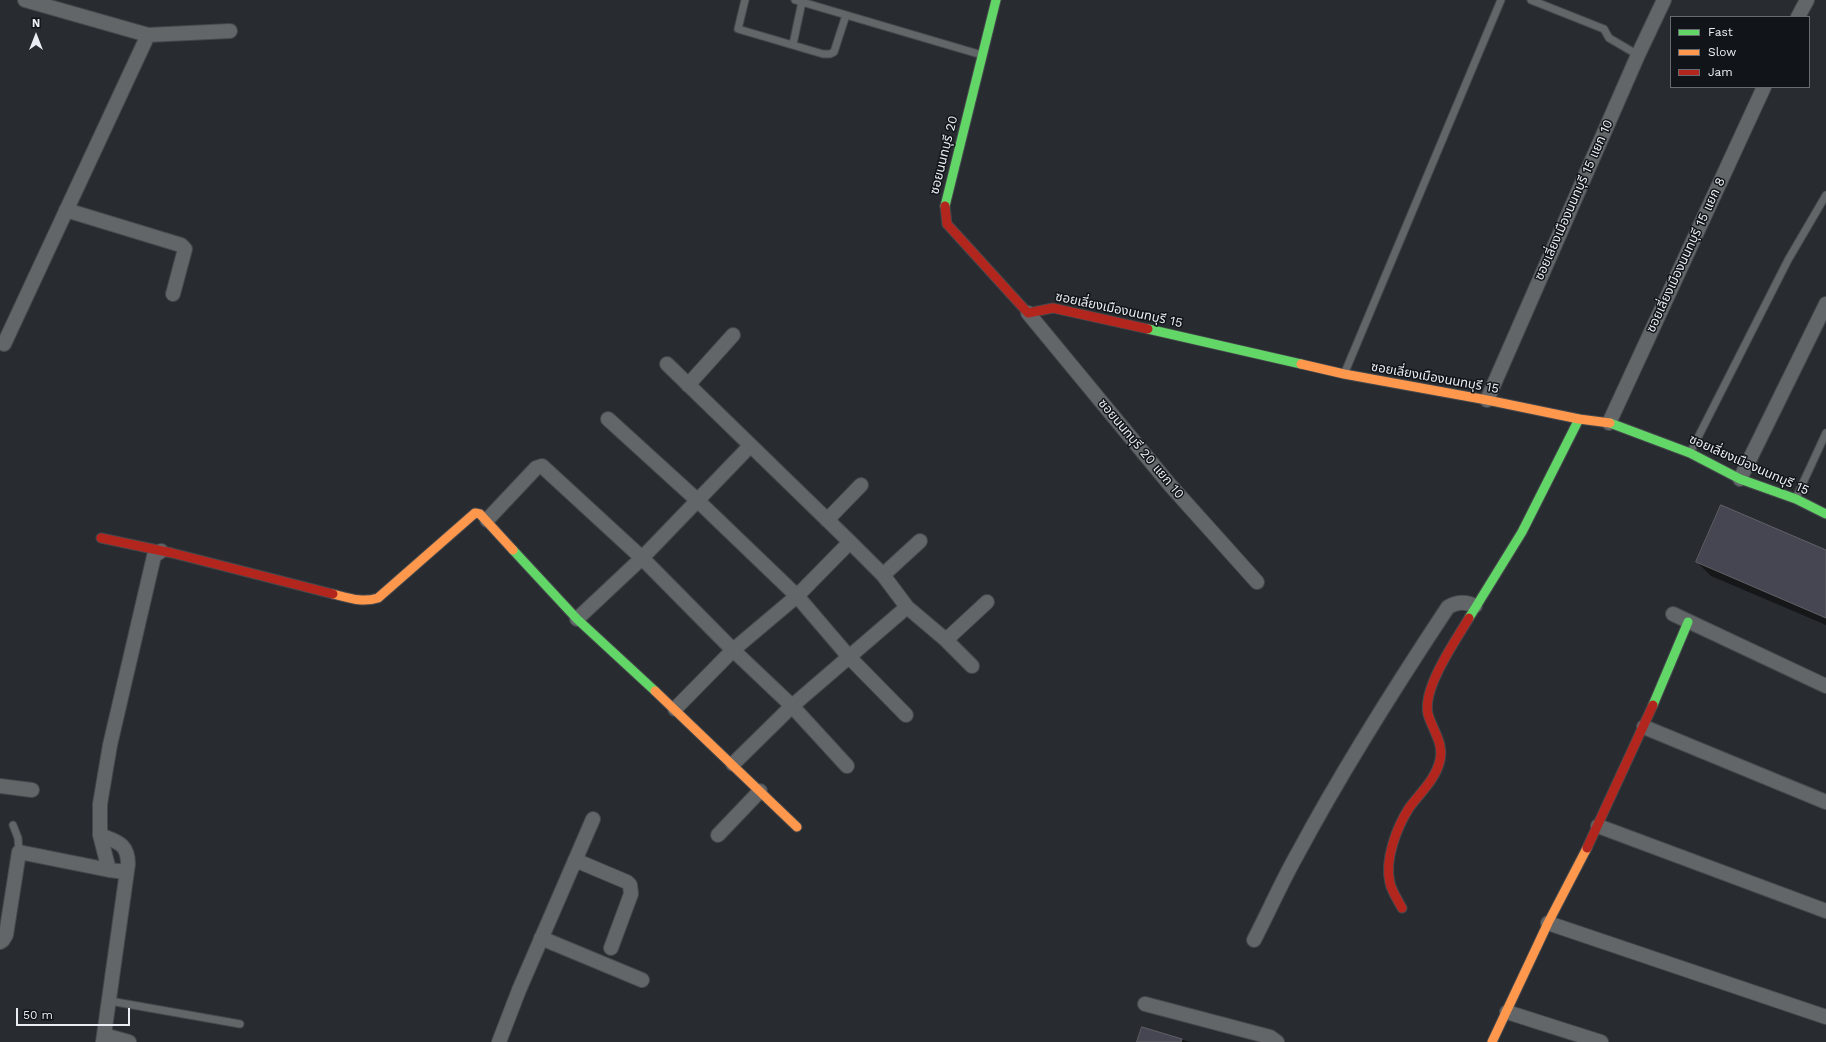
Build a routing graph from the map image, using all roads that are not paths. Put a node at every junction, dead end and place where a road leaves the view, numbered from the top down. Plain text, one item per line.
1 (25, 0) edge
2 (745, 0) edge
3 (996, 0) edge
4 (1501, 0) edge
5 (1531, 0) edge
6 (1664, 0) edge
7 (1807, 0) edge
8 (799, 1) edge
9 (846, 15) junction
10 (1799, 16) edge
11 (230, 31) dead end
12 (148, 35) junction
13 (793, 44) junction
14 (982, 55) junction
15 (1638, 55) junction
16 (1764, 88) edge
17 (1826, 195) edge
18 (66, 210) junction
19 (173, 294) dead end
20 (1826, 304) edge
21 (1028, 313) junction
22 (733, 335) dead end
23 (4, 344) dead end
24 (667, 364) dead end
25 (1344, 374) junction
26 (688, 385) junction
27 (1487, 400) junction
28 (608, 419) dead end
29 (1579, 419) junction
30 (1609, 424) junction
31 (1826, 433) edge
32 (750, 446) junction
33 (1690, 453) junction
34 (1740, 479) junction
35 (861, 485) dead end
36 (697, 500) junction
37 (1796, 500) junction
38 (1826, 514) edge
39 (487, 520) junction
40 (827, 520) junction
41 (101, 538) dead end
42 (920, 541) dead end
43 (850, 542) junction
44 (161, 552) junction
45 (642, 558) junction
46 (883, 575) junction
47 (1257, 582) dead end
48 (797, 596) junction
49 (987, 602) dead end
50 (1476, 606) junction
51 (907, 607) junction
52 (1672, 614) dead end
53 (577, 619) junction
54 (1688, 622) junction
55 (946, 640) junction
56 (732, 650) junction
57 (850, 658) junction
58 (972, 666) dead end
59 (1826, 686) edge
60 (792, 706) junction
61 (675, 709) junction
62 (906, 715) dead end
63 (1644, 727) junction
64 (733, 764) junction
65 (847, 766) dead end
66 (0, 786) edge
67 (32, 790) dead end
68 (760, 791) junction
69 (1826, 802) edge
70 (593, 819) dead end
71 (12, 825) dead end
72 (1598, 826) junction
73 (797, 827) dead end
74 (100, 835) junction
75 (718, 835) dead end
76 (19, 852) junction
77 (575, 860) junction
78 (109, 870) junction
79 (126, 872) junction
80 (1402, 908) dead end
81 (1826, 911) edge
82 (1548, 923) junction
83 (541, 938) junction
84 (1254, 940) dead end
85 (0, 942) edge
86 (611, 948) dead end
87 (642, 980) dead end
88 (110, 1001) junction
89 (1145, 1004) dead end
90 (1507, 1012) junction
91 (1826, 1017) edge
92 (240, 1024) dead end
93 (103, 1039) edge
94 (129, 1042) edge
95 (499, 1042) edge
96 (1277, 1042) edge
97 (1492, 1042) edge
98 (1601, 1042) edge

1 - 12 street
2 - 13 lane
3 - 14 street, ซอยนนทบุรี 20
4 - 25 lane
5 - 15 lane
6 - 15 street, ซอยเลี่ยงเมืองนนทบุรี 15 แยก 10
7 - 10 street
8 - 9 lane
8 - 13 lane
9 - 13 lane
9 - 14 lane
11 - 12 street
12 - 18 street
14 - 21 street, ซอยนนทบุรี 20
15 - 27 street, ซอยเลี่ยงเมืองนนทบุรี 15 แยก 10
16 - 30 street, ซอยเลี่ยงเมืองนนทบุรี 15 แยก 8
17 - 33 lane
18 - 19 street
18 - 23 street
20 - 34 street
21 - 25 street, ซอยเลี่ยงเมืองนนทบุรี 15
21 - 47 street, ซอยนนทบุรี 20 แยก 10
22 - 26 street
24 - 26 street
25 - 27 street, ซอยเลี่ยงเมืองนนทบุรี 15
26 - 32 street
27 - 29 street, ซอยเลี่ยงเมืองนนทบุรี 15
28 - 36 street
29 - 30 street, ซอยเลี่ยงเมืองนนทบุรี 15
29 - 50 street
30 - 33 street, ซอยเลี่ยงเมืองนนทบุรี 15
31 - 37 lane
32 - 36 street
32 - 40 street
33 - 34 street, ซอยเลี่ยงเมืองนนทบุรี 15
34 - 37 street, ซอยเลี่ยงเมืองนนทบุรี 15
35 - 40 street
36 - 45 street
36 - 48 street
37 - 38 street, ซอยเลี่ยงเมืองนนทบุรี 15
39 - 44 street
39 - 45 street
39 - 53 street
40 - 43 street
41 - 44 street
42 - 46 street
43 - 46 street
43 - 48 street
44 - 74 street
45 - 53 street
45 - 56 street
46 - 51 street
48 - 56 street
48 - 57 street
49 - 55 street
50 - 80 street
50 - 84 street
51 - 55 street
51 - 57 street
52 - 54 street
53 - 61 street
54 - 59 street
54 - 63 street
55 - 58 street
56 - 60 street
56 - 61 street
57 - 60 street
57 - 62 street
60 - 64 street
60 - 65 street
61 - 64 street
63 - 69 street
63 - 72 street
64 - 68 street
66 - 67 street
68 - 73 street
68 - 75 street
70 - 77 street
71 - 76 lane
72 - 81 street
72 - 82 street
74 - 78 street
74 - 79 street
76 - 78 street
76 - 85 street
77 - 83 street
77 - 86 street
78 - 79 street
79 - 88 street
82 - 90 street
82 - 91 street
83 - 87 street
83 - 95 street
88 - 92 lane
88 - 93 street
89 - 96 street
90 - 97 street
90 - 98 street
93 - 94 street

